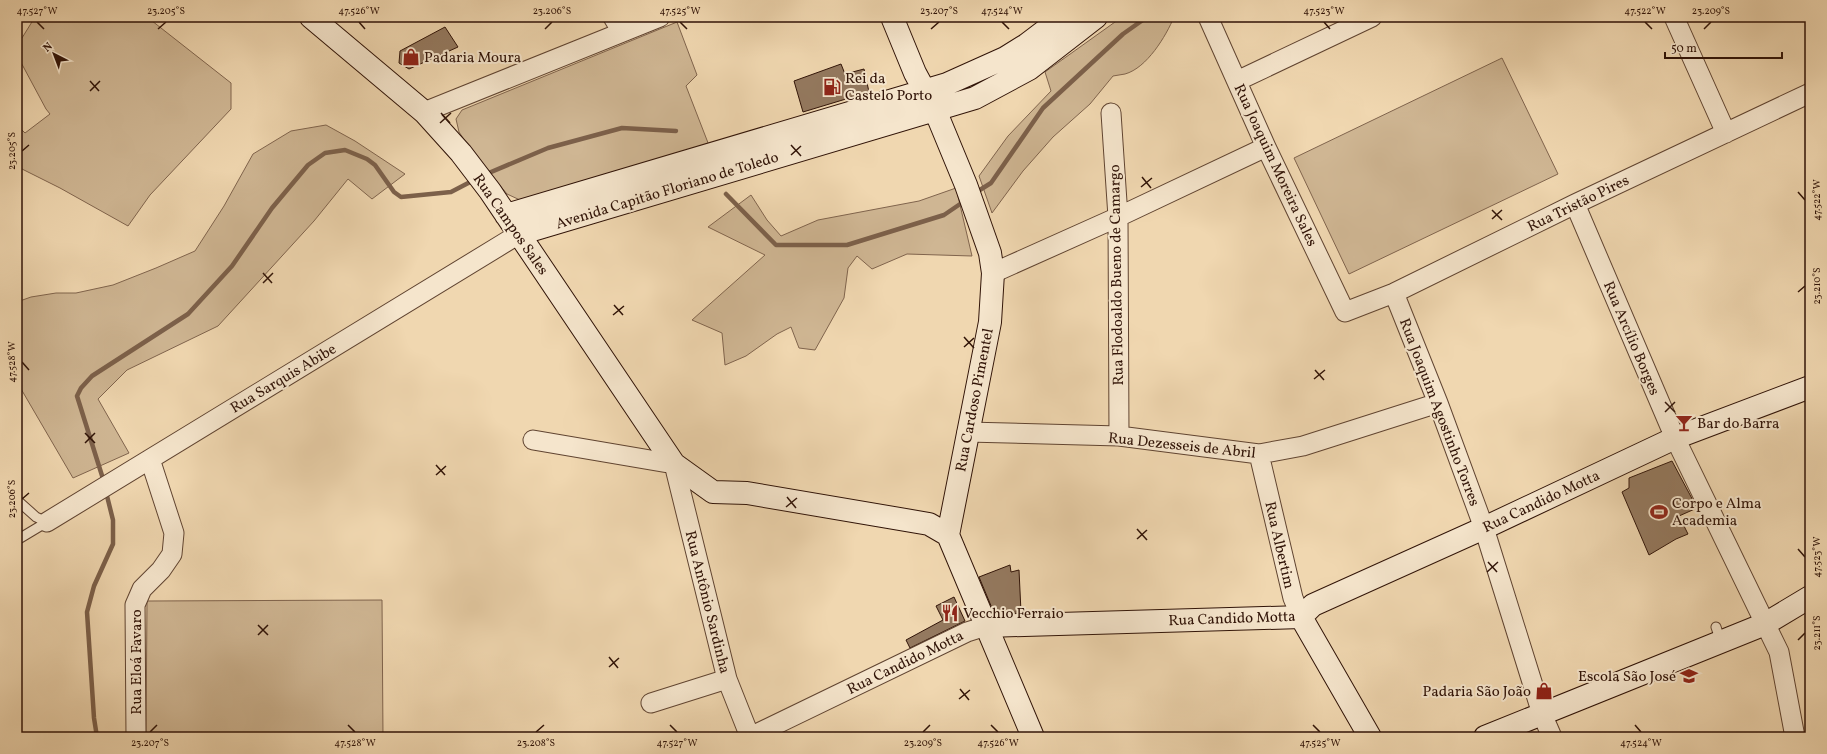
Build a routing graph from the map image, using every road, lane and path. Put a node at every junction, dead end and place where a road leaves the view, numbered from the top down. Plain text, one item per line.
1 (311, 17) edge
2 (660, 17) edge
3 (892, 17) edge
4 (1062, 17) edge
5 (1096, 17) edge
6 (1208, 17) edge
7 (1372, 17) edge
8 (1674, 17) edge
9 (618, 25) edge
10 (1237, 81) junction
11 (923, 91) junction
12 (1810, 93) edge
13 (935, 110) junction
14 (424, 112) junction
15 (1111, 113) dead end
16 (788, 131) junction
17 (1726, 133) junction
18 (1266, 147) junction
19 (792, 153) junction
20 (1575, 204) junction
21 (506, 215) junction
22 (1118, 217) junction
23 (519, 234) junction
24 (993, 273) junction
25 (1394, 293) junction
26 (1345, 312) joint
27 (1810, 387) edge
28 (1438, 403) junction
29 (967, 432) junction
30 (1119, 436) junction
31 (1675, 438) junction
32 (533, 440) dead end
33 (1259, 454) junction
34 (150, 459) junction
35 (674, 464) junction
36 (17, 500) edge
37 (47, 522) junction
38 (1484, 528) junction
39 (948, 535) junction
40 (17, 540) edge
41 (1810, 597) edge
42 (1301, 617) junction
43 (1765, 624) junction
44 (986, 626) junction
45 (728, 679) junction
46 (651, 703) dead end
47 (1542, 714) junction
48 (136, 737) edge
49 (750, 737) edge
50 (1033, 737) edge
51 (1370, 737) edge
52 (1485, 737) edge
53 (1552, 737) edge
54 (1794, 737) edge

1 - 14 street, Rua Campos Sales
2 - 9 street
3 - 11 street, Rua Cardoso Pimentel
4 - 11 street, Avenida Capitão Floriano de Toledo
5 - 13 street, Avenida Capitão Floriano de Toledo
6 - 10 street, Rua Joaquim Moreira Sales
7 - 10 street
8 - 17 street
9 - 14 street
10 - 18 street, Rua Joaquim Moreira Sales
11 - 13 street, Rua Cardoso Pimentel
11 - 16 street, Avenida Capitão Floriano de Toledo
12 - 17 street, Rua Tristão Pires
13 - 19 street, Avenida Capitão Floriano de Toledo
13 - 24 street, Rua Cardoso Pimentel
14 - 21 street, Rua Campos Sales
15 - 22 street, Rua Flodoaldo Bueno de Camargo
16 - 19 street
16 - 21 street, Avenida Capitão Floriano de Toledo
17 - 20 street, Rua Tristão Pires
18 - 22 street
18 - 26 street, Rua Joaquim Moreira Sales
19 - 23 street, Avenida Capitão Floriano de Toledo
20 - 25 street, Rua Tristão Pires
20 - 31 street, Rua Arcílio Borges
21 - 23 street, Rua Campos Sales
22 - 24 street
22 - 30 street, Rua Flodoaldo Bueno de Camargo
23 - 34 street, Rua Sarquis Abibe
23 - 35 street, Rua Campos Sales
24 - 29 street, Rua Cardoso Pimentel
25 - 26 street, Rua Tristão Pires
25 - 28 street, Rua Joaquim Agostinho Torres
27 - 31 street, Rua Candido Motta
28 - 33 street, Rua Dezesseis de Abril
28 - 38 street, Rua Joaquim Agostinho Torres
29 - 30 street, Rua Dezesseis de Abril
29 - 39 street, Rua Cardoso Pimentel
30 - 33 street, Rua Dezesseis de Abril
31 - 38 street, Rua Candido Motta
31 - 43 street, Rua Arcílio Borges
32 - 35 street
33 - 42 street, Rua Albertim
34 - 37 street, Rua Sarquis Abibe
34 - 48 street, Rua Eloá Favaro
35 - 39 street
35 - 45 street, Rua Antônio Sardinha
36 - 37 lane
37 - 40 lane
38 - 42 street, Rua Candido Motta
38 - 47 street, Rua Joaquim Agostinho Torres
39 - 44 street
41 - 43 street
42 - 44 street, Rua Candido Motta
42 - 51 street, Rua Albertim
43 - 47 street
43 - 54 street, Rua Arcílio Borges
44 - 49 street, Rua Candido Motta
44 - 50 street
45 - 46 street
45 - 49 street, Rua Antônio Sardinha
47 - 52 street
47 - 53 street, Rua Joaquim Agostinho Torres

